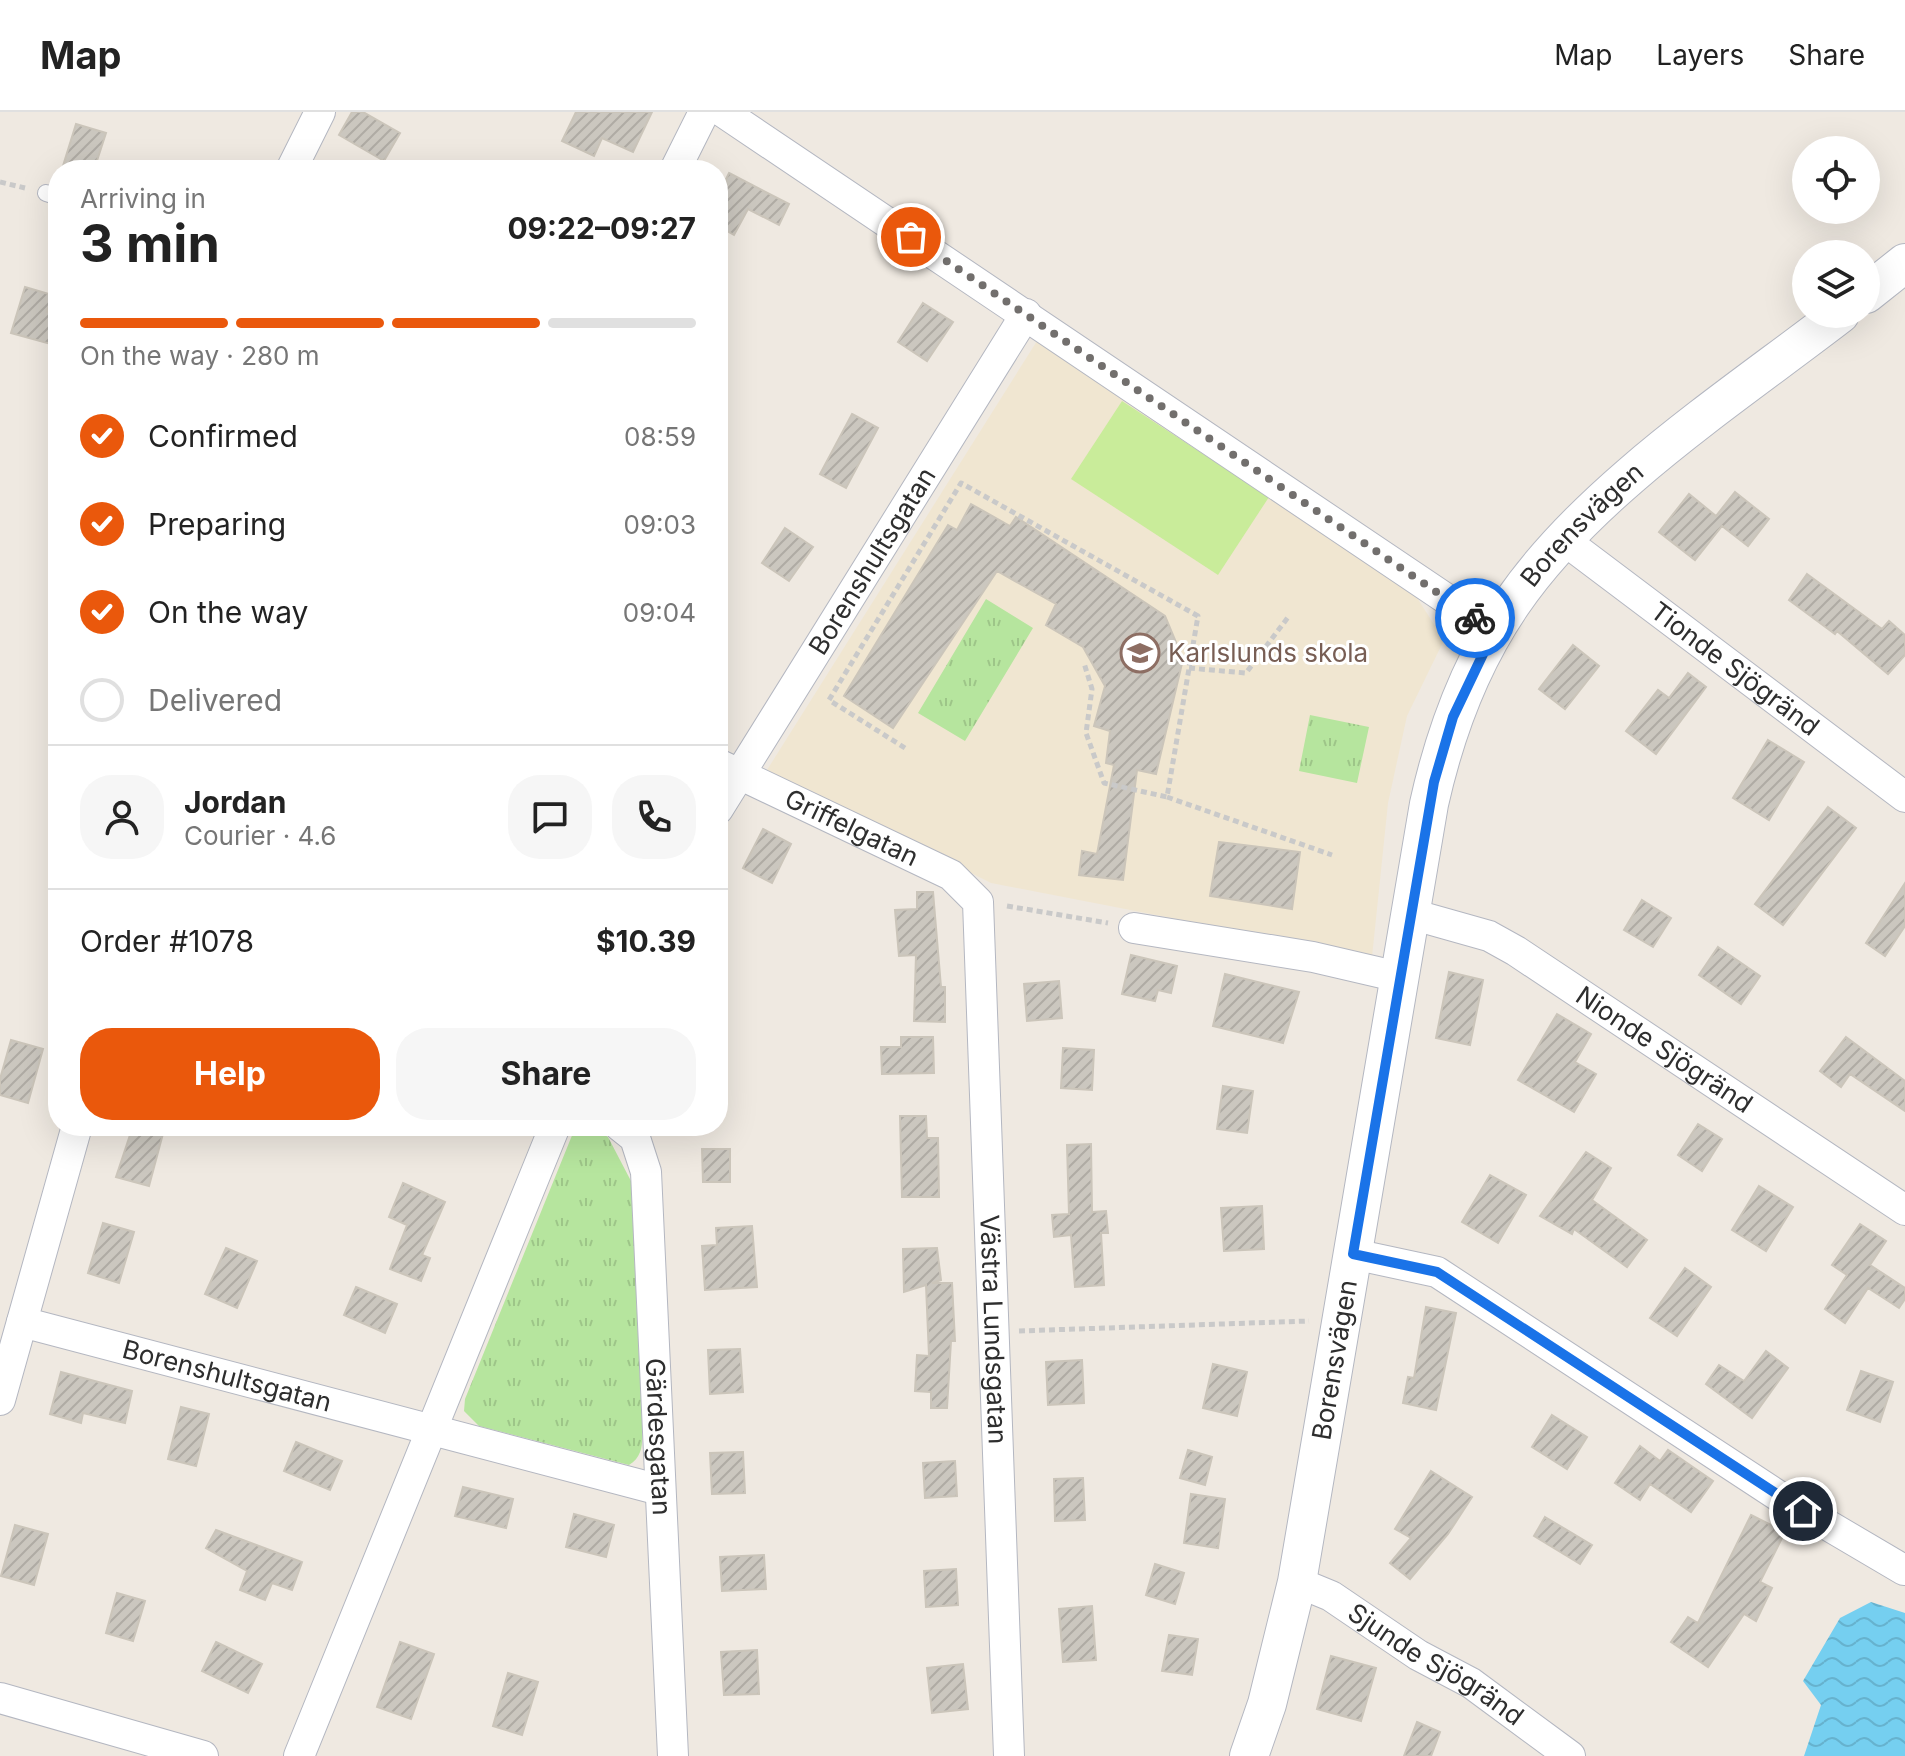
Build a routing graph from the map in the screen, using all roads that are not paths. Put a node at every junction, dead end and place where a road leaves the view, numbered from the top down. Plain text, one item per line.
1 (320, 112) edge
2 (704, 112) edge
3 (723, 112) edge
4 (296, 160) edge
5 (680, 160) edge
6 (1905, 263) edge
7 (1880, 283) edge
8 (1026, 314) junction
9 (1822, 328) edge
10 (1564, 540) junction
11 (1494, 631) junction
12 (728, 769) edge
13 (1905, 797) edge
14 (978, 902) joint
15 (1411, 914) junction
16 (1134, 928) road end
17 (1399, 977) junction
18 (74, 1136) edge
19 (551, 1136) edge
20 (632, 1136) edge
21 (1905, 1210) edge
22 (1353, 1254) junction
23 (22, 1322) junction
24 (0, 1400) edge
25 (431, 1433) junction
26 (660, 1490) junction
27 (1904, 1570) edge
28 (1297, 1582) junction
29 (0, 1698) edge
30 (203, 1756) edge
31 (299, 1756) edge
32 (673, 1756) edge
33 (1009, 1756) edge
34 (1249, 1756) edge
35 (1570, 1756) edge

1 - 4 street
2 - 5 street
3 - 8 street
6 - 7 street
8 - 11 street
8 - 12 street, Borenshultsgatan
9 - 10 street, Borensvägen
10 - 11 street, Borensvägen
10 - 13 street, Tionde Sjögränd
11 - 15 street, Borensvägen
12 - 14 street, Griffelgatan
14 - 33 street, Västra Lundsgatan
15 - 17 street, Borensvägen
15 - 21 street, Nionde Sjögränd
16 - 17 street
17 - 22 street, Borensvägen
18 - 23 street
19 - 25 street
20 - 26 street, Gärdesgatan
22 - 27 street
22 - 28 street, Borensvägen
23 - 24 street
23 - 25 street, Borenshultsgatan
25 - 26 street, Borenshultsgatan
25 - 31 street
26 - 32 street, Gärdesgatan
28 - 34 street, Borensvägen
28 - 35 street, Sjunde Sjögränd
29 - 30 street

